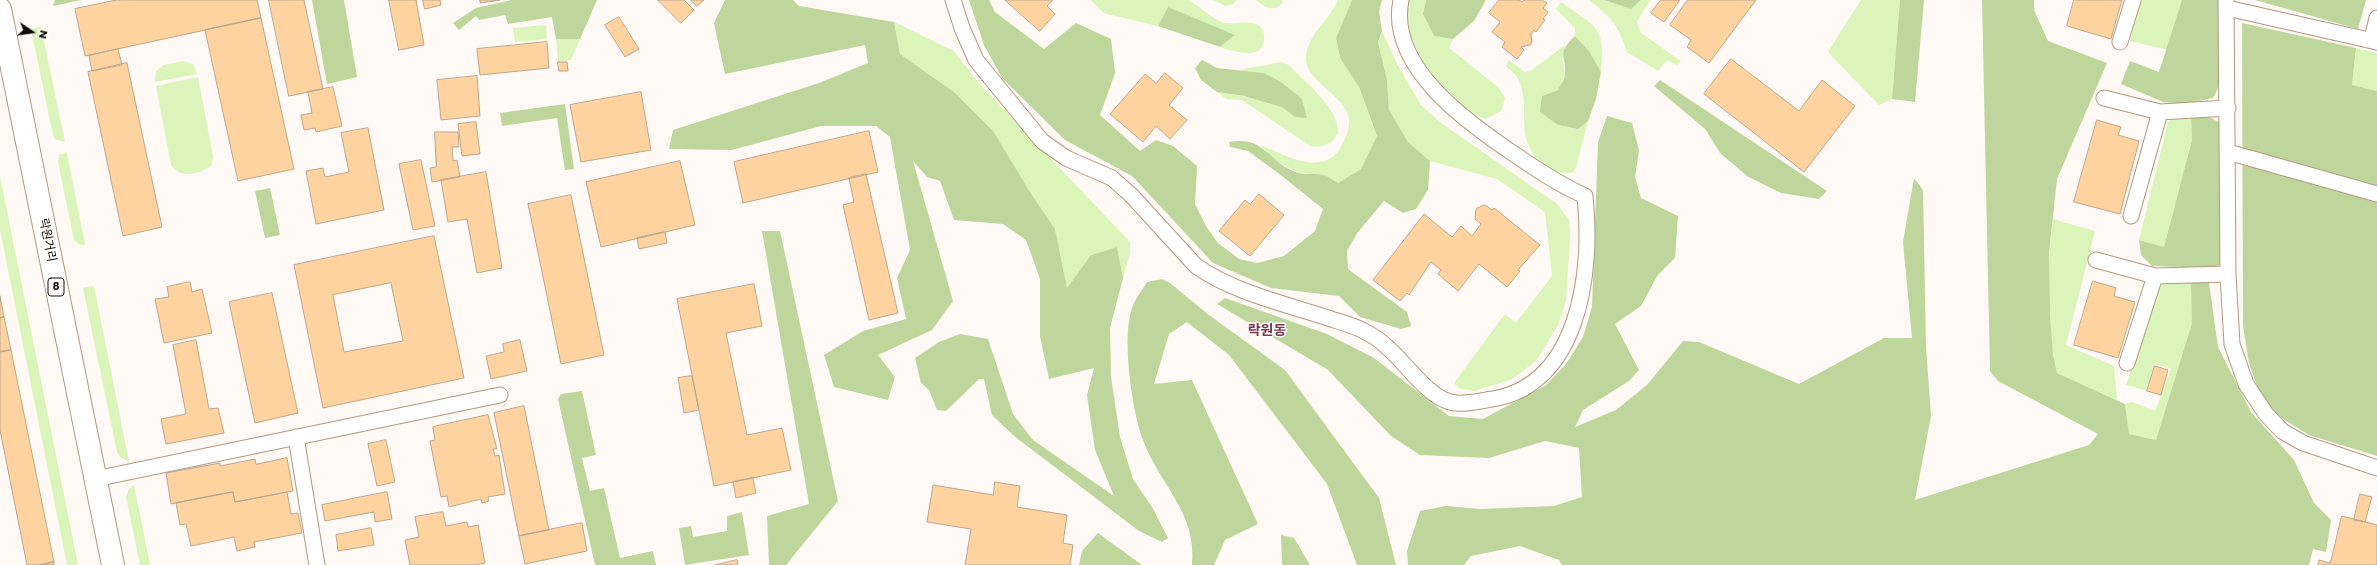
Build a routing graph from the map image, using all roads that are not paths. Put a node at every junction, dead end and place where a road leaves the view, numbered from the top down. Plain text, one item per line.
1 (953, 0) edge
2 (1401, 0) edge
3 (2132, 0) edge
4 (2226, 4) edge
5 (0, 9) edge
6 (2377, 18) edge
7 (2374, 41) edge
8 (2120, 42) dead end
9 (2104, 98) dead end
10 (2228, 108) junction
11 (2160, 112) junction
12 (2228, 152) junction
13 (2377, 194) edge
14 (2131, 216) dead end
15 (2096, 260) dead end
16 (2228, 274) junction
17 (2155, 276) junction
18 (2127, 363) dead end
19 (500, 395) dead end
20 (296, 437) junction
21 (2377, 468) edge
22 (95, 479) junction
23 (112, 565) edge
24 (317, 565) edge

1 - 2 street
3 - 8 street
4 - 7 street
4 - 10 street
5 - 22 main road, 락원거리 / 8
6 - 7 street
9 - 11 street
10 - 11 street
10 - 12 street
11 - 14 street
12 - 13 street
12 - 16 street
15 - 17 street
16 - 17 street
16 - 21 street
17 - 18 street
19 - 20 street
20 - 22 street
20 - 24 street
22 - 23 main road, 락원거리 / 8

